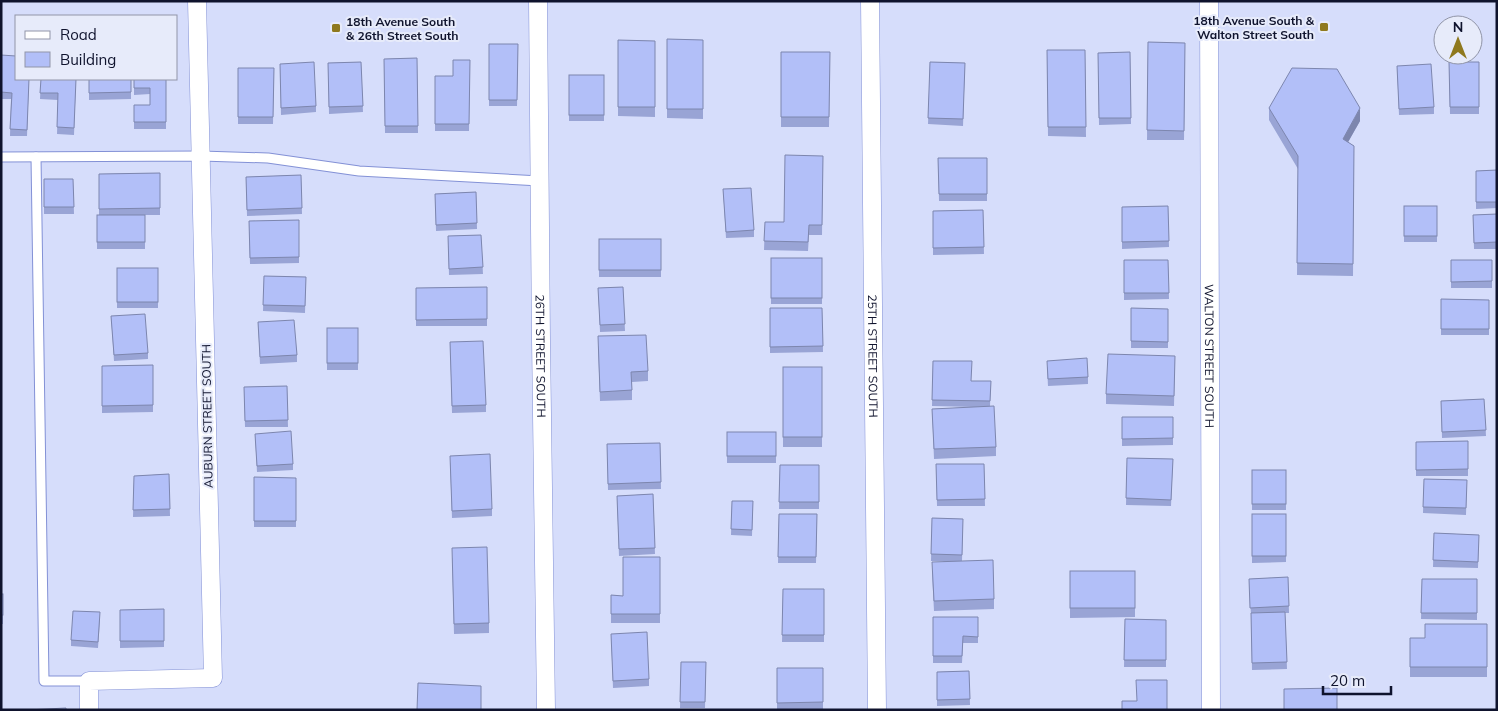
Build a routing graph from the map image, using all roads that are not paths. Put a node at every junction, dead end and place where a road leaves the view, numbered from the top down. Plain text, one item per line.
1 (197, 1) edge
2 (538, 1) edge
3 (870, 1) edge
4 (1209, 1) edge
5 (201, 156) junction
6 (1, 157) edge
7 (36, 157) junction
8 (540, 181) junction
9 (89, 681) junction
10 (89, 710) edge
11 (546, 710) edge
12 (877, 710) edge
13 (1211, 710) edge

1 - 5 street, AUBURN STREET SOUTH
2 - 8 street, 26TH STREET SOUTH
3 - 12 street, 25TH STREET SOUTH
4 - 13 street, WALTON STREET SOUTH
5 - 7 lane
5 - 8 lane
5 - 9 street, AUBURN STREET SOUTH
6 - 7 lane
7 - 9 lane
8 - 11 street, 26TH STREET SOUTH
9 - 10 street

